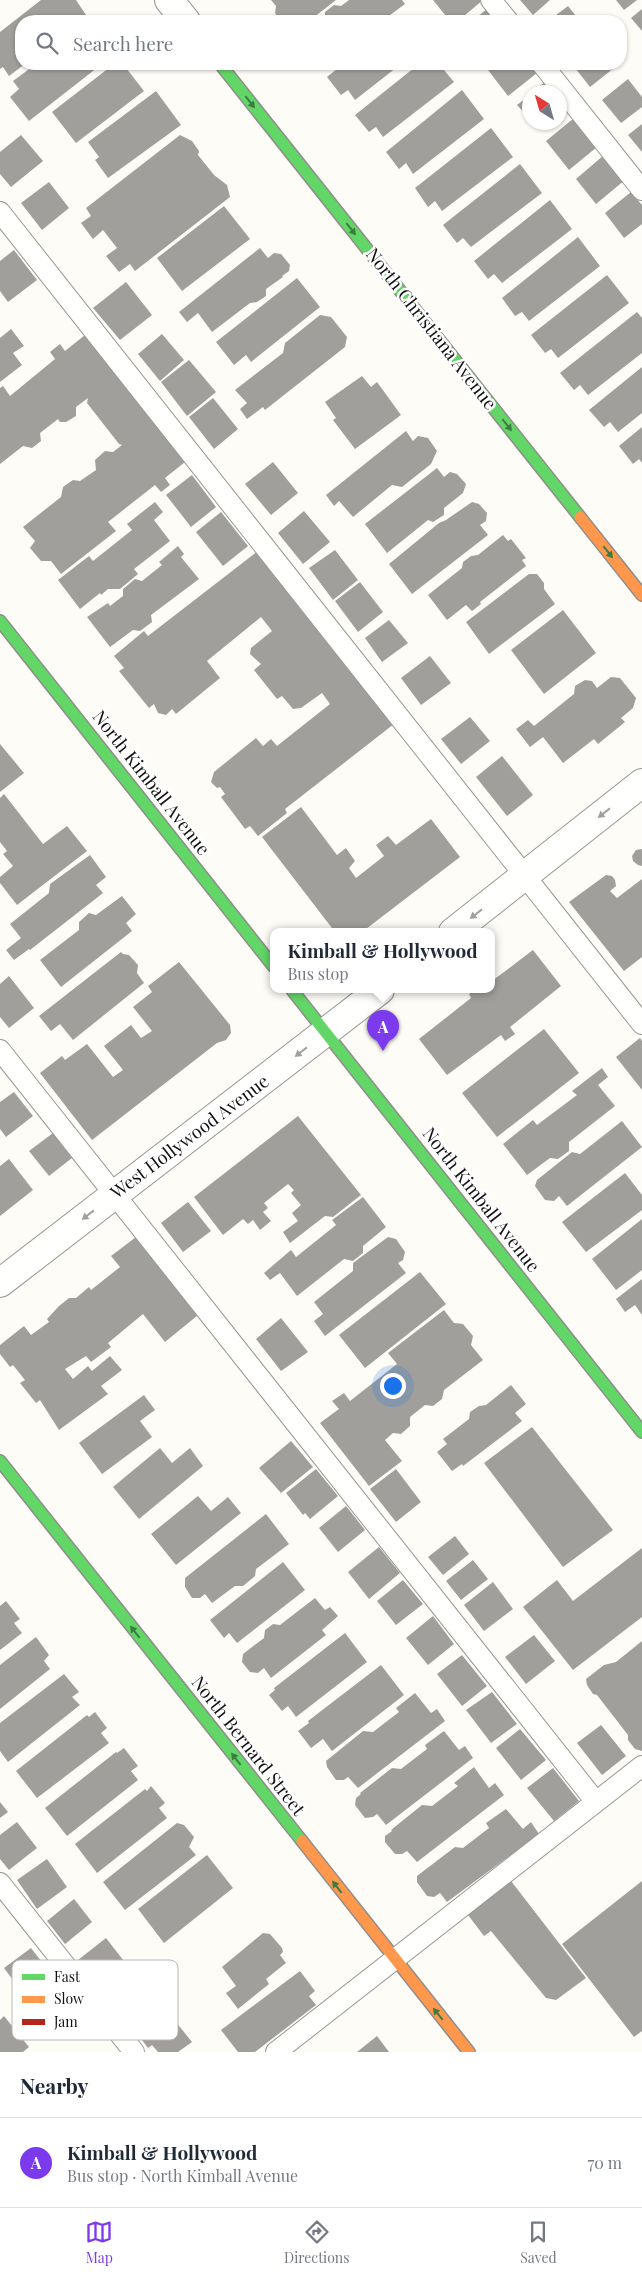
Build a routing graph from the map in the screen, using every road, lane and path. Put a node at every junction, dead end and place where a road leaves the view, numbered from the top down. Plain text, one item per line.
1 (169, 0) edge
2 (491, 0) edge
3 (181, 15) edge
4 (503, 15) edge
5 (225, 70) edge
6 (547, 70) edge
7 (642, 190) edge
8 (0, 212) edge
9 (642, 595) edge
10 (0, 621) edge
11 (642, 783) edge
12 (525, 876) junction
13 (458, 928) edge
14 (270, 962) edge
15 (294, 993) edge
16 (376, 993) edge
17 (642, 1024) edge
18 (326, 1033) junction
19 (0, 1050) edge
20 (115, 1195) junction
21 (0, 1283) edge
22 (642, 1432) edge
23 (0, 1461) edge
24 (642, 1766) edge
25 (596, 1802) junction
26 (0, 1883) edge
27 (395, 1959) junction
28 (61, 1960) edge
29 (124, 2040) edge
30 (134, 2052) edge
31 (276, 2052) edge
32 (469, 2052) edge

1 - 3 street
2 - 4 lane
5 -> 9 street, North Christiana Avenue
6 - 7 lane
8 - 12 lane
10 - 14 street, North Kimball Avenue
11 -> 12 street
12 -> 13 street
12 - 17 lane
15 - 18 street, North Kimball Avenue
16 - 18 street, West Hollywood Avenue
18 -> 20 street, West Hollywood Avenue
18 - 22 street, North Kimball Avenue
19 - 20 lane
20 -> 21 street, West Hollywood Avenue
20 - 25 lane
27 -> 23 street, North Bernard Street
24 - 25 lane
25 - 27 lane
26 - 28 lane
27 - 31 lane
32 -> 27 street, North Bernard Street
29 - 30 lane

